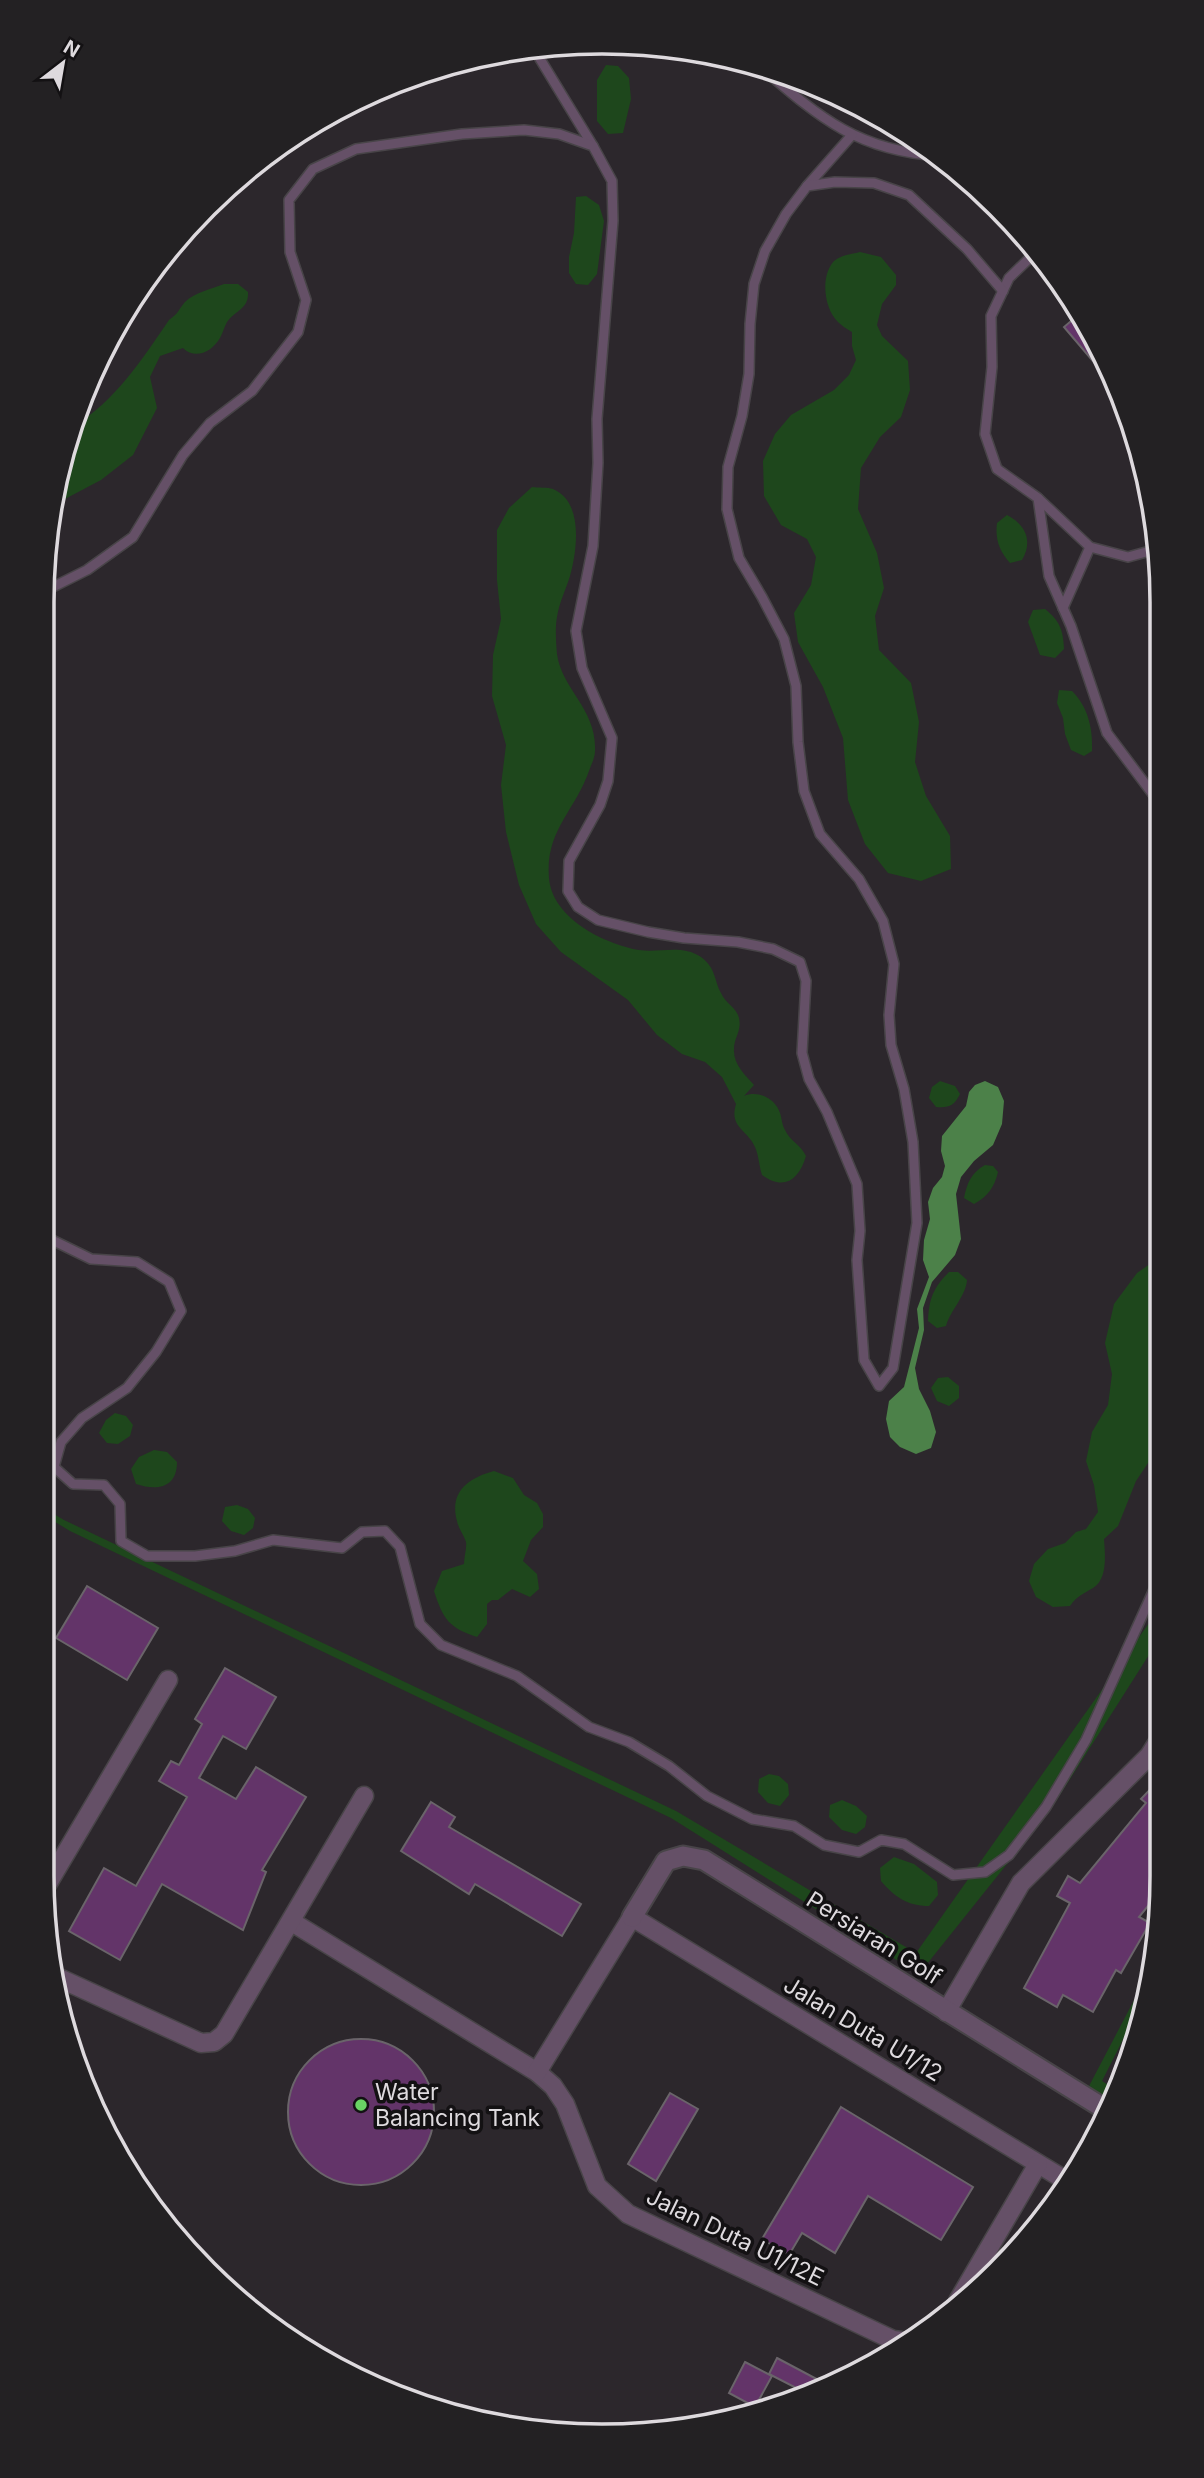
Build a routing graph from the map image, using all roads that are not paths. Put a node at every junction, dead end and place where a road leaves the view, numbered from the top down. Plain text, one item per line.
1 (539, 58) edge
2 (782, 85) edge
3 (852, 135) junction
4 (593, 146) junction
5 (918, 155) edge
6 (807, 186) junction
7 (1029, 259) edge
8 (1003, 291) junction
9 (1038, 498) junction
10 (1090, 547) junction
11 (1147, 552) edge
12 (54, 586) edge
13 (1063, 608) junction
14 (1150, 790) edge
15 (54, 1241) edge
16 (54, 1467) edge
17 (54, 1467) edge
18 (1150, 1598) edge
19 (168, 1680) dead end
20 (1150, 1754) edge
21 (364, 1796) dead end
22 (54, 1874) edge
23 (632, 1917) junction
24 (292, 1922) junction
25 (65, 1981) edge
26 (946, 2012) junction
27 (537, 2072) junction
28 (1099, 2105) edge
29 (1038, 2164) junction
30 (1059, 2177) edge
31 (969, 2282) edge
32 (892, 2340) edge

1 - 4 lane
2 - 3 lane
3 - 5 lane
3 - 6 lane
4 - 6 lane
4 - 12 lane
6 - 8 lane
7 - 8 lane
8 - 9 lane
9 - 10 lane
9 - 13 lane
10 - 11 lane
10 - 13 lane
13 - 14 lane
15 - 17 lane
16 - 18 lane
19 - 22 street
20 - 26 street
21 - 24 street
23 - 26 street, Persiaran Golf
23 - 27 street
23 - 29 street, Jalan Duta U1/12
24 - 25 street
24 - 27 street
26 - 28 street, Persiaran Golf
27 - 32 street, Jalan Duta U1/12E
29 - 30 street, Jalan Duta U1/12
29 - 31 street

